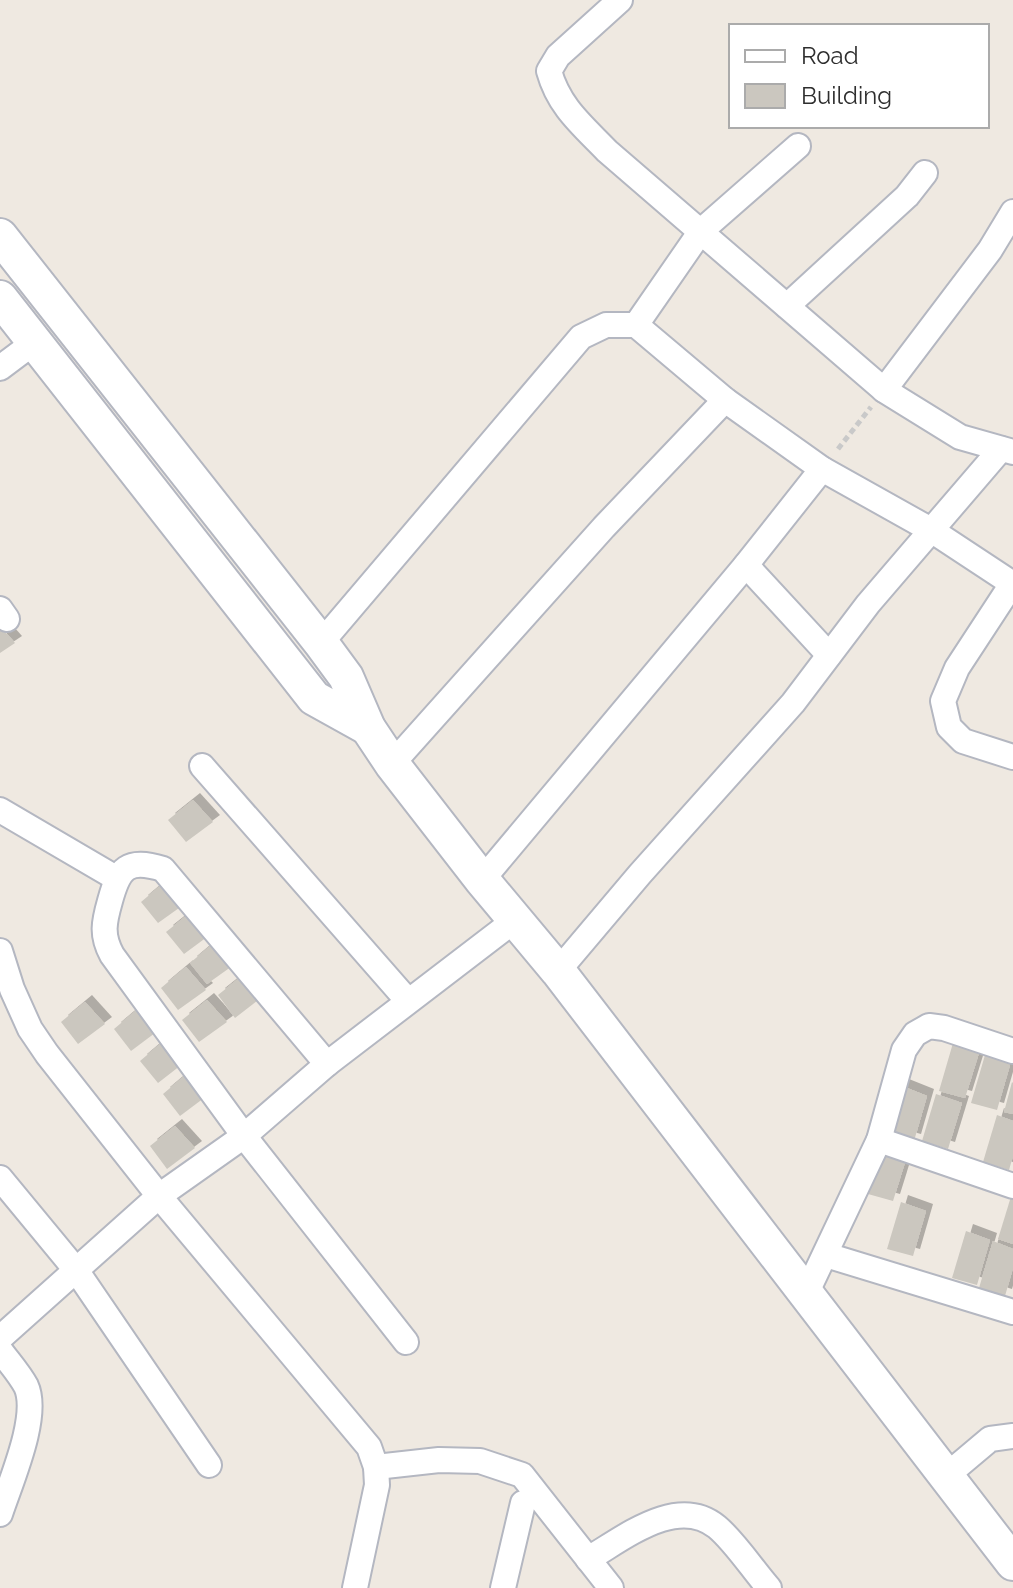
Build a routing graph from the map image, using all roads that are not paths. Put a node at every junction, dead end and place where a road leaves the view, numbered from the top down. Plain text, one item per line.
1 (620, 0) edge
2 (798, 146) dead end
3 (925, 173) dead end
4 (1010, 223) edge
5 (701, 231) junction
6 (0, 236) edge
7 (0, 298) edge
8 (787, 306) junction
9 (636, 325) junction
10 (36, 341) junction
11 (0, 368) edge
12 (884, 390) junction
13 (725, 400) junction
14 (1007, 450) edge
15 (822, 469) junction
16 (931, 530) junction
17 (746, 565) junction
18 (1013, 586) edge
19 (321, 643) junction
20 (829, 655) junction
21 (368, 728) junction
22 (1013, 757) edge
23 (392, 764) junction
24 (202, 766) dead end
25 (0, 810) edge
26 (116, 878) junction
27 (482, 880) junction
28 (515, 920) junction
29 (0, 951) edge
30 (558, 971) junction
31 (408, 1001) junction
32 (1013, 1051) edge
33 (327, 1064) junction
34 (244, 1136) junction
35 (879, 1140) junction
36 (0, 1178) edge
37 (1013, 1186) edge
38 (159, 1196) junction
39 (826, 1255) junction
40 (76, 1270) junction
41 (805, 1296) junction
42 (1013, 1312) edge
43 (0, 1338) edge
44 (406, 1342) dead end
45 (0, 1350) edge
46 (1013, 1436) edge
47 (209, 1465) dead end
48 (376, 1467) junction
49 (946, 1476) junction
50 (523, 1503) dead end
51 (0, 1514) edge
52 (588, 1559) junction
53 (1013, 1563) edge
54 (355, 1588) edge
55 (503, 1588) edge
56 (611, 1588) edge
57 (769, 1588) edge

1 - 5 street
2 - 5 street
3 - 8 street
4 - 12 street
5 - 8 street
5 - 9 street
6 - 19 main road
7 - 10 main road
8 - 12 street
9 - 13 street
9 - 19 street
10 - 11 street
10 - 21 main road
12 - 14 street
13 - 15 street
13 - 23 street
14 - 16 street
15 - 16 street
15 - 17 street
16 - 18 street
16 - 20 street
17 - 20 street
17 - 27 street
18 - 22 street
19 - 21 main road
20 - 30 street
21 - 23 main road
23 - 27 main road
24 - 31 street
25 - 26 street
26 - 33 street
26 - 34 street
27 - 28 main road
28 - 30 main road
28 - 31 street
29 - 38 street
30 - 41 main road
31 - 33 street
32 - 35 street
33 - 34 street
34 - 38 street
34 - 44 street
35 - 37 street
35 - 39 street
36 - 40 street
38 - 40 street
38 - 48 street
39 - 41 street
39 - 42 street
40 - 43 street
40 - 47 street
41 - 49 main road
45 - 51 street
46 - 49 street
48 - 52 street
48 - 54 street
49 - 53 main road
50 - 55 street
52 - 56 street
52 - 57 street

